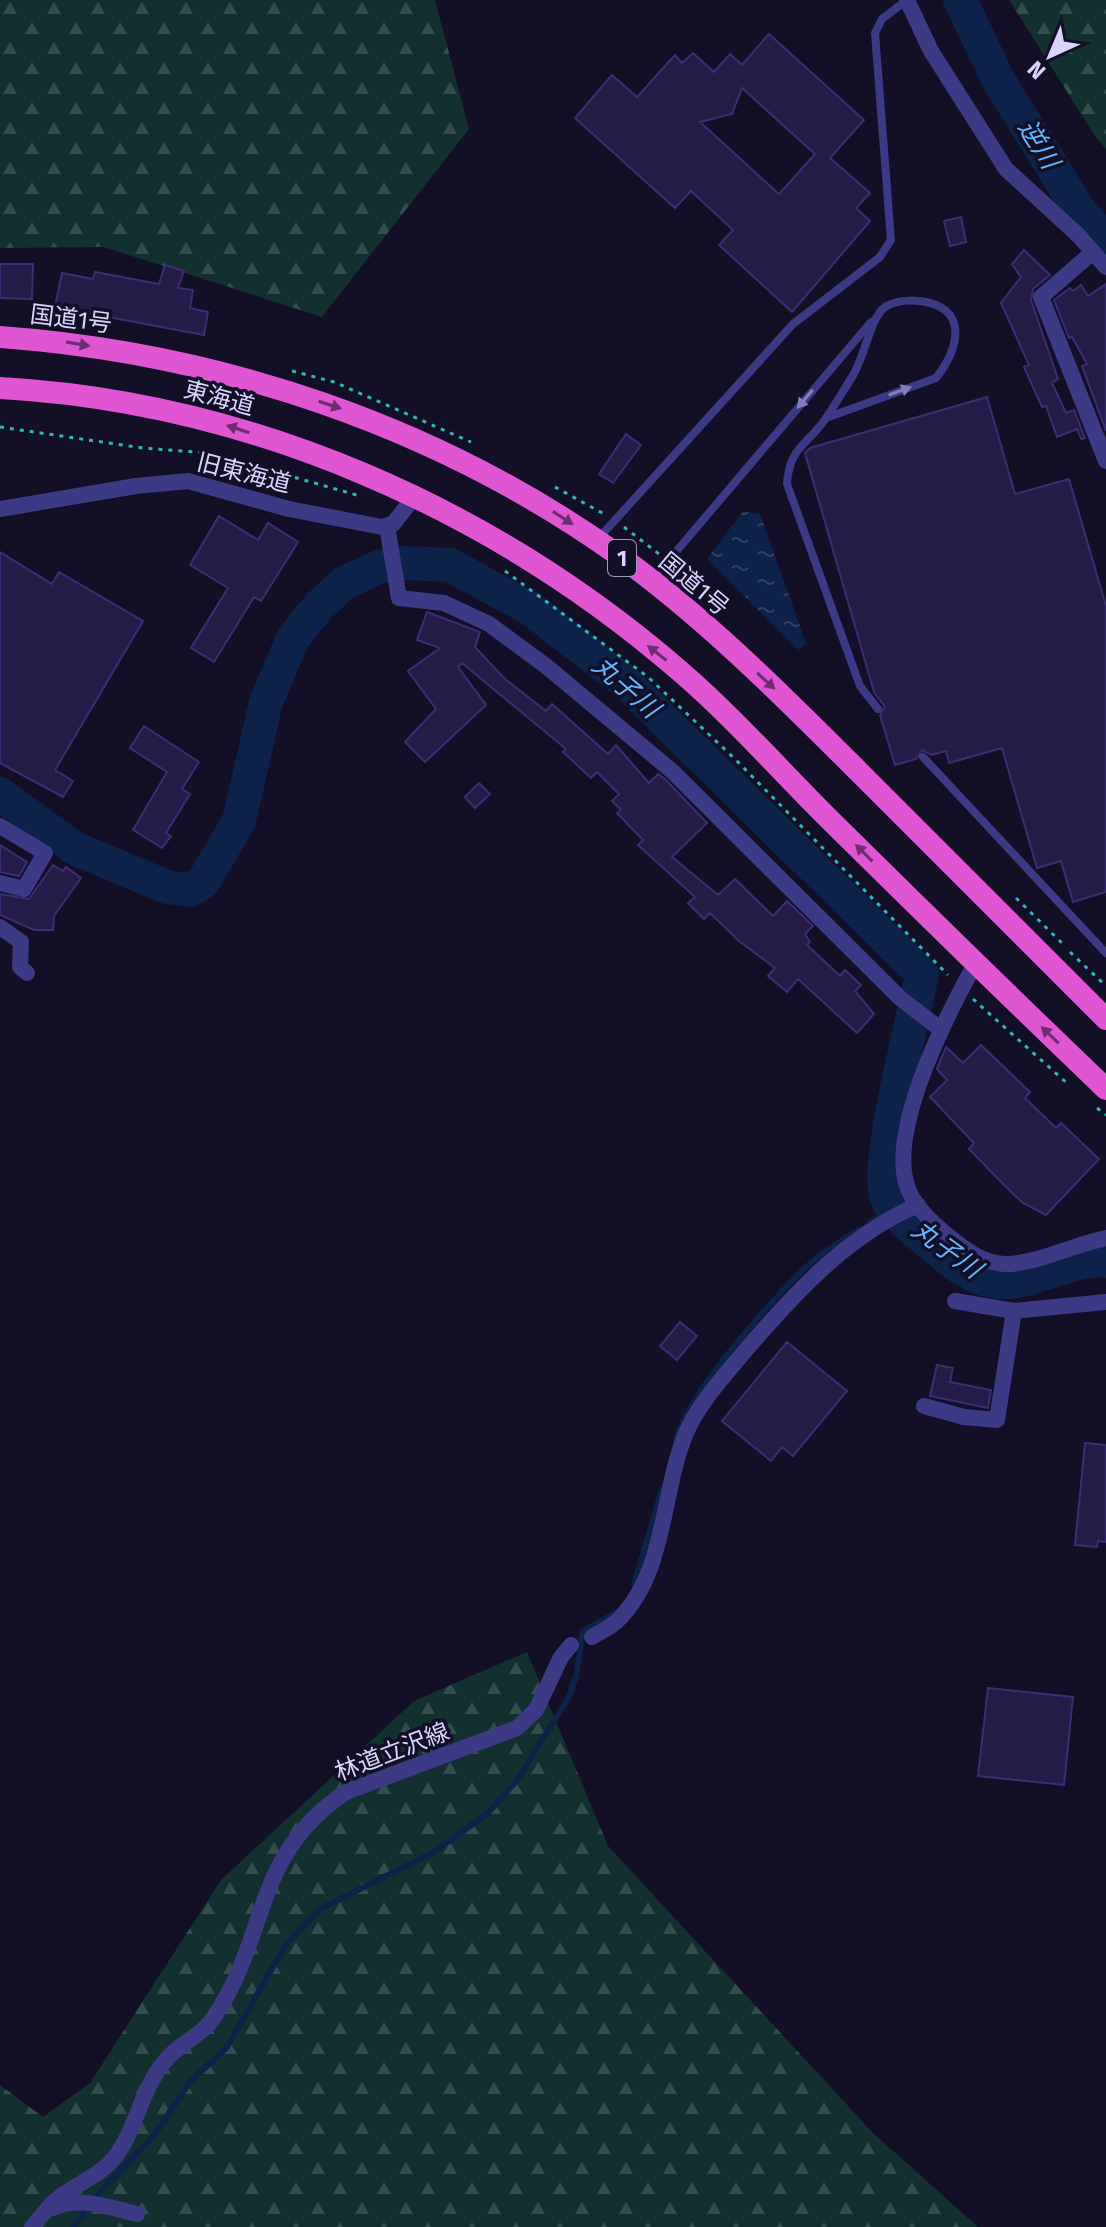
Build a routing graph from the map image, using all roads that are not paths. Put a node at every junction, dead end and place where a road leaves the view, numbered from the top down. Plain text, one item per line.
1 (907, 0) edge
2 (1093, 252) junction
3 (1106, 267) edge
4 (874, 318) junction
5 (0, 337) edge
6 (0, 388) edge
7 (826, 418) junction
8 (1106, 461) edge
9 (415, 496) junction
10 (0, 509) edge
11 (387, 526) junction
12 (596, 540) junction
13 (652, 581) junction
14 (878, 709) dead end
15 (923, 757) dead end
16 (0, 826) edge
17 (0, 883) edge
18 (0, 927) edge
19 (1106, 953) edge
20 (975, 964) junction
21 (27, 973) dead end
22 (1106, 1019) edge
23 (937, 1027) junction
24 (1106, 1089) edge
25 (913, 1207) junction
26 (1106, 1238) edge
27 (955, 1301) dead end
28 (1106, 1302) edge
29 (1014, 1311) junction
30 (924, 1406) dead end
31 (592, 1637) dead end
32 (571, 1645) dead end
33 (44, 2213) junction
34 (137, 2214) dead end
35 (32, 2227) edge

1 - 2 street
1 - 12 lane
2 - 3 street
2 - 8 street
4 - 7 lane
7 -> 4 lane
4 -> 13 lane
5 -> 12 highway, 国道1号 / 1
9 -> 6 highway, 東海道 / 1
7 - 14 lane
9 - 11 street
20 -> 9 highway, 1
10 - 11 street, 旧東海道
11 - 23 street
12 - 13 highway, 国道1号 / 1
13 -> 22 highway, 国道1号 / 1
15 - 19 lane
16 - 17 street
18 - 21 street
20 - 23 street
24 -> 20 highway, 1
23 - 25 street
25 - 26 street
25 - 31 street
27 - 29 street
28 - 29 street
29 - 30 street
32 - 33 street, 林道立沢線
33 - 34 street
33 - 35 street, 林道立沢線

